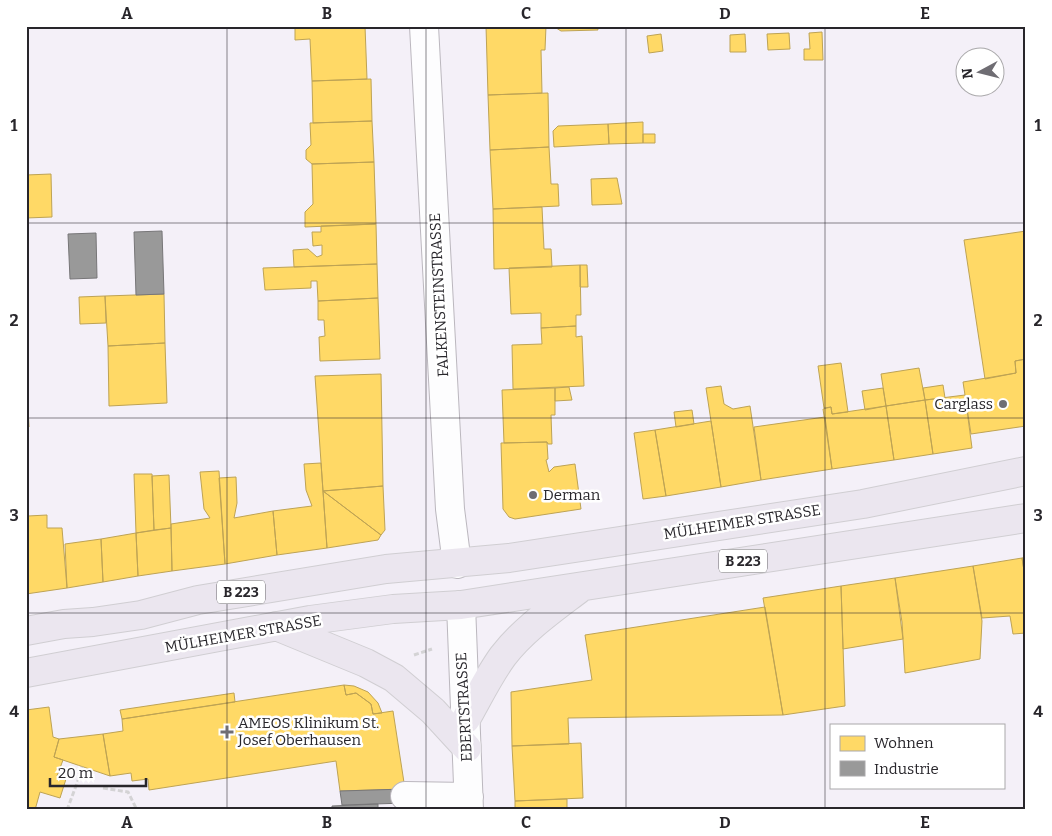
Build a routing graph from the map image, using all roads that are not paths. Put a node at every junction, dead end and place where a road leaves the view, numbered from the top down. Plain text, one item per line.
1 (424, 26) edge
2 (1026, 471) edge
3 (1026, 518) edge
4 (457, 564) junction
5 (582, 586) junction
6 (461, 605) junction
7 (276, 626) junction
8 (26, 630) edge
9 (26, 673) edge
10 (466, 720) junction
11 (467, 748) junction
12 (405, 796) dead end
13 (469, 803) edge

1 - 4 street, FALKENSTEINSTRASSE
2 - 4 main road, MÜLHEIMER STRASSE / B 223
3 - 5 main road, MÜLHEIMER STRASSE / B 223
4 - 6 main road
4 - 8 main road, MÜLHEIMER STRASSE / B 223
5 - 6 main road, MÜLHEIMER STRASSE / B 223
5 - 10 main road
6 - 7 main road, MÜLHEIMER STRASSE / B 223
6 - 10 street, EBERTSTRASSE
7 - 9 main road, MÜLHEIMER STRASSE / B 223
7 - 11 main road
10 - 11 street, EBERTSTRASSE
11 - 13 street, EBERTSTRASSE
12 - 13 street

